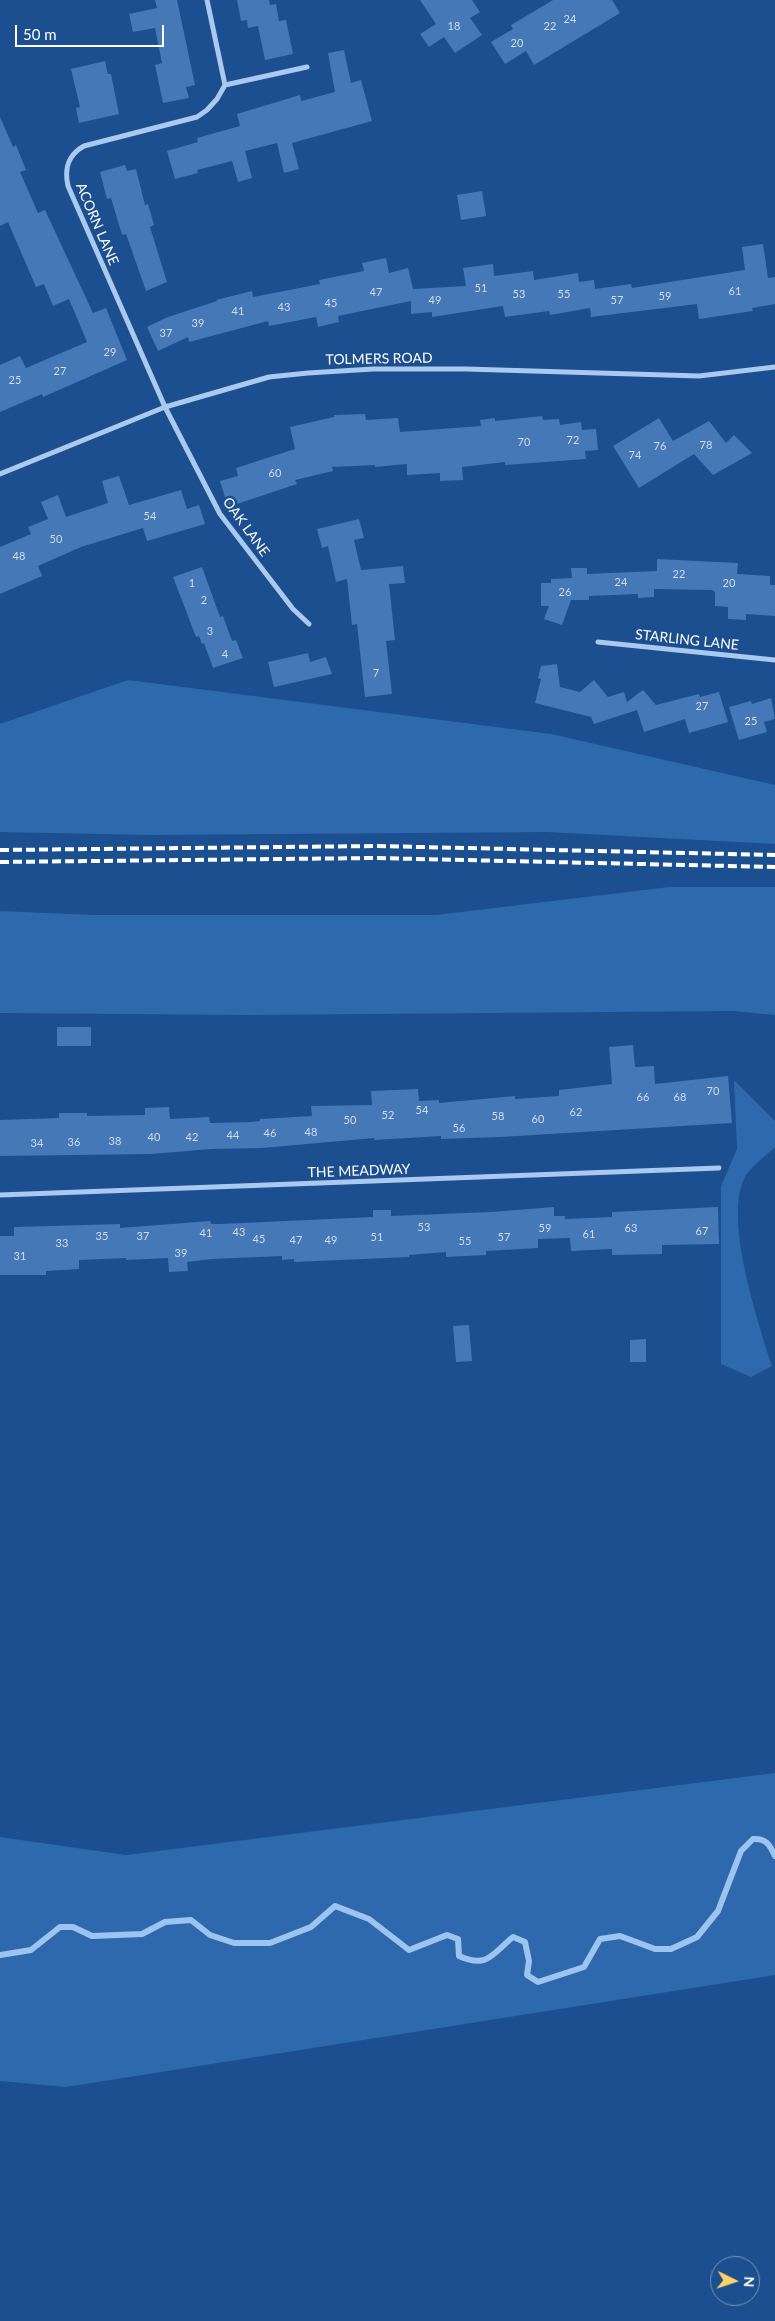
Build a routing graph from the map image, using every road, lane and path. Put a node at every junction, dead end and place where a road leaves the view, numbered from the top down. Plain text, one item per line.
1 (207, 0) edge
2 (307, 67) dead end
3 (224, 85) junction
4 (775, 367) edge
5 (165, 407) junction
6 (0, 474) edge
7 (310, 624) dead end
8 (598, 642) dead end
9 (775, 660) edge
10 (719, 1168) dead end
11 (0, 1195) edge

1 - 3 street
2 - 3 street
3 - 5 street, ACORN LANE
4 - 5 street, TOLMERS ROAD
5 - 6 street, TOLMERS ROAD
5 - 7 street, OAK LANE
8 - 9 street, STARLING LANE
10 - 11 street, THE MEADWAY

